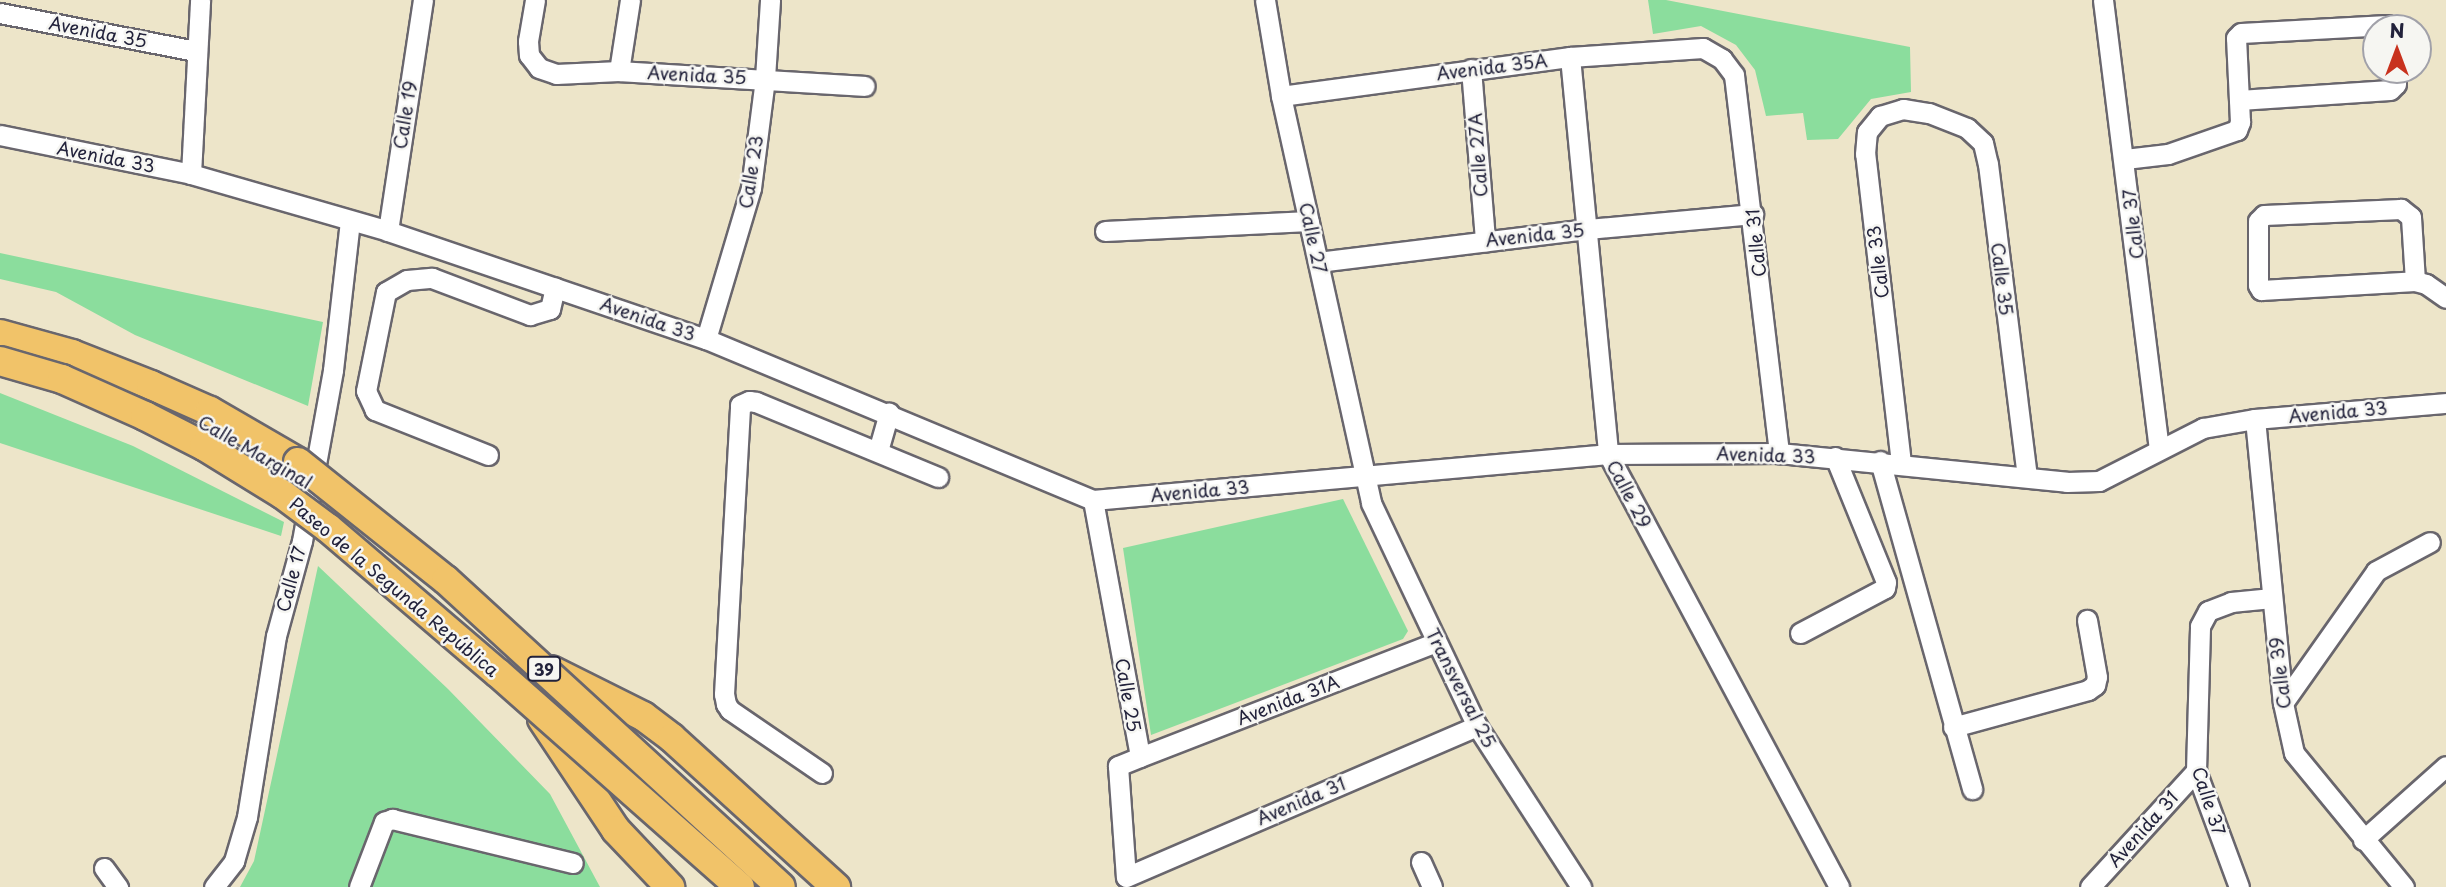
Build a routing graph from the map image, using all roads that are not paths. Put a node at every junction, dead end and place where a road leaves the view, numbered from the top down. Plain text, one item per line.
1 (200, 0) edge
2 (423, 0) edge
3 (535, 0) edge
4 (630, 0) edge
5 (770, 0) edge
6 (1265, 0) edge
7 (2103, 0) edge
8 (0, 13) edge
9 (2362, 26) edge
10 (1703, 48) joint
11 (195, 51) junction
12 (1570, 57) junction
13 (1471, 69) junction
14 (619, 71) junction
15 (765, 78) junction
16 (2396, 84) edge
17 (865, 86) dead end
18 (1281, 96) junction
19 (2239, 100) junction
20 (1929, 113) joint
21 (0, 135) edge
22 (2125, 159) junction
23 (191, 174) junction
24 (1753, 214) junction
25 (1309, 221) junction
26 (350, 222) junction
27 (1588, 229) junction
28 (388, 231) junction
29 (1105, 231) dead end
30 (1485, 241) junction
31 (1318, 262) junction
32 (2416, 281) junction
33 (555, 288) junction
34 (2446, 298) edge
35 (0, 334) edge
36 (706, 339) junction
37 (0, 340) edge
38 (0, 352) edge
39 (0, 361) edge
40 (2446, 403) edge
41 (889, 413) junction
42 (2255, 419) junction
43 (2159, 449) junction
44 (878, 451) junction
45 (1779, 453) junction
46 (1608, 454) junction
47 (488, 455) dead end
48 (1835, 457) junction
49 (1880, 461) junction
50 (1901, 463) junction
51 (1364, 476) junction
52 (938, 477) dead end
53 (2027, 477) junction
54 (311, 491) junction
55 (1093, 500) junction
56 (2430, 542) dead end
57 (2272, 598) junction
58 (2087, 620) dead end
59 (1800, 633) dead end
60 (1436, 642) junction
61 (504, 654) junction
62 (2283, 703) junction
63 (1476, 726) junction
64 (1953, 727) junction
65 (1140, 757) junction
66 (2446, 766) edge
67 (2196, 771) junction
68 (822, 774) dead end
69 (1972, 789) dead end
70 (2363, 840) junction
71 (1421, 862) dead end
72 (573, 863) dead end
73 (104, 868) dead end
74 (118, 887) edge
75 (214, 887) edge
76 (359, 887) edge
77 (670, 887) edge
78 (740, 887) edge
79 (781, 887) edge
80 (836, 887) edge
81 (1432, 887) edge
82 (1581, 887) edge
83 (1839, 887) edge
84 (2091, 887) edge
85 (2238, 887) edge
86 (2404, 887) edge

1 - 11 street
2 - 28 street, Calle 19
3 - 14 street, Avenida 35
4 - 14 street
5 - 15 street, Calle 23
6 - 18 street, Calle 27
7 - 22 street, Calle 37
8 - 11 street, Avenida 35
9 - 19 street
10 - 12 street, Avenida 35A
10 - 24 street, Calle 31
11 - 23 street
12 - 13 street, Avenida 35A
12 - 27 street, Calle 29
13 - 18 street, Avenida 35A
13 - 30 street, Calle 27A
14 - 15 street, Avenida 35
15 - 17 street, Avenida 35
15 - 36 street, Calle 23
16 - 19 street
18 - 25 street, Calle 27
19 - 22 street
20 - 50 street, Calle 33
20 - 53 street, Calle 35
21 - 23 street, Avenida 33
22 - 43 street, Calle 37
23 - 26 street, Avenida 33
24 - 27 street, Avenida 35
24 - 45 street, Calle 31
25 - 29 street
25 - 31 street, Calle 27
26 - 28 street, Avenida 33
26 - 54 street, Calle 17
27 - 30 street, Avenida 35
27 - 46 street, Calle 29
28 - 33 street, Avenida 33
30 - 31 street, Avenida 35
31 - 51 street, Calle 27
32 - 32 street
32 - 34 street
33 - 36 street, Avenida 33
33 - 47 street
35 - 79 highway, Paseo de la Segunda República / 39, bridge
36 - 41 street, Avenida 33
37 - 54 street, Calle Marginal
38 - 54 street, Calle Marginal
39 - 78 highway, Paseo de la Segunda República / 39, bridge
40 - 42 street, Avenida 33
41 - 44 street
41 - 55 street, Avenida 33
42 - 43 street, Avenida 33
42 - 57 street, Calle 39
43 - 53 street, Avenida 33
44 - 52 street
44 - 68 street
45 - 46 street, Avenida 33
45 - 48 street, Avenida 33
46 - 51 street, Avenida 33
46 - 83 street, Calle 29
48 - 49 street, Avenida 33
48 - 59 street
49 - 50 street, Avenida 33
49 - 64 street
50 - 53 street, Avenida 33
51 - 55 street, Avenida 33
51 - 60 street, Transversal 25
54 - 61 street, Calle Marginal
54 - 75 street, Calle 17
55 - 65 street, Calle 25
56 - 62 street
57 - 62 street, Calle 39
57 - 67 street, Calle 37
58 - 64 street
60 - 63 street, Transversal 25
60 - 65 street, Avenida 31A
61 - 77 highway
61 - 80 highway
62 - 70 street, Calle 39
63 - 65 street, Avenida 31
63 - 82 street, Transversal 25
64 - 69 street
66 - 70 street
67 - 84 street, Avenida 31
67 - 85 street, Calle 37
70 - 86 street, Calle 39
71 - 81 street
72 - 76 street
73 - 74 street

